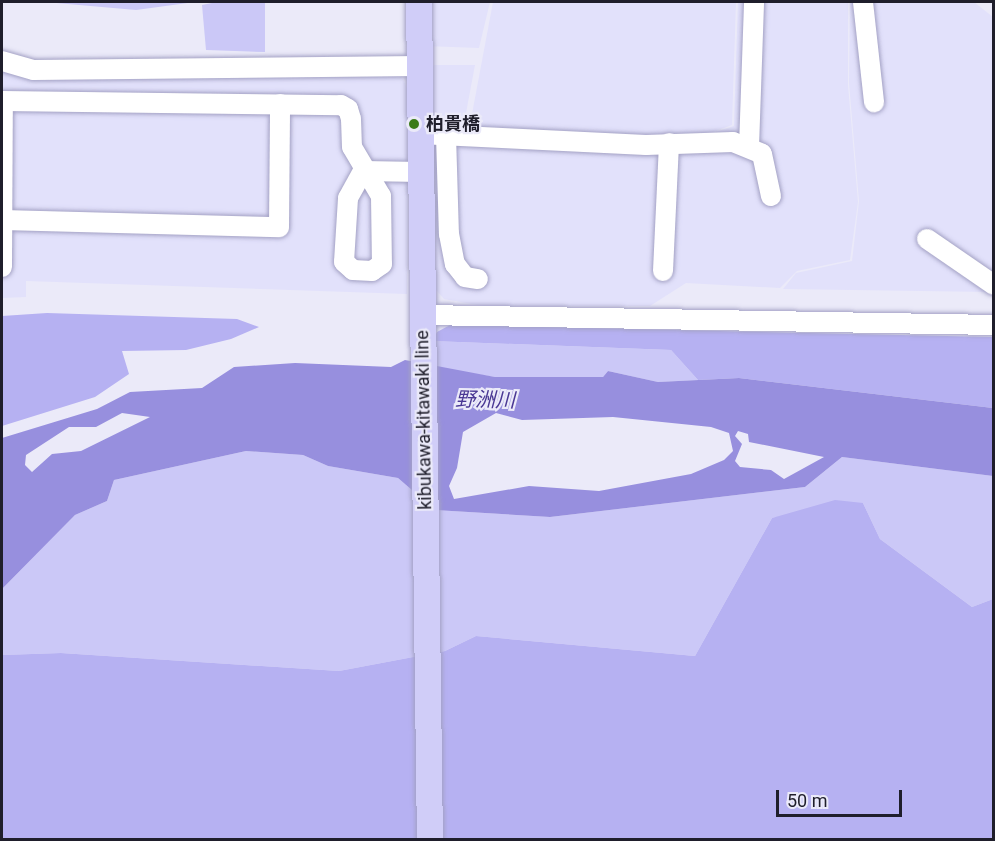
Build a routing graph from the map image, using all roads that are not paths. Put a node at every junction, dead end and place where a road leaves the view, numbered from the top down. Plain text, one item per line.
1 (419, 2) edge
2 (754, 2) edge
3 (863, 2) edge
4 (2, 61) edge
5 (418, 66) junction
6 (2, 101) edge
7 (874, 102) dead end
8 (280, 104) junction
9 (420, 134) junction
10 (446, 135) junction
11 (669, 143) junction
12 (749, 147) junction
13 (420, 172) junction
14 (771, 196) dead end
15 (3, 220) junction
16 (927, 239) dead end
17 (2, 267) edge
18 (663, 271) dead end
19 (478, 279) dead end
20 (993, 285) edge
21 (993, 325) edge
22 (423, 326) junction
23 (430, 836) edge

1 - 5 main road, kibukawa-kitawaki line
2 - 12 street
3 - 7 street
4 - 5 street
5 - 9 main road, kibukawa-kitawaki line
6 - 8 street
6 - 15 street
8 - 13 street
8 - 15 street
9 - 10 street
9 - 13 main road, kibukawa-kitawaki line
10 - 11 street
10 - 19 street
11 - 12 street
11 - 18 street
12 - 14 street
13 - 22 main road, kibukawa-kitawaki line
15 - 17 street
16 - 20 street
21 - 22 street
22 - 23 main road, kibukawa-kitawaki line

